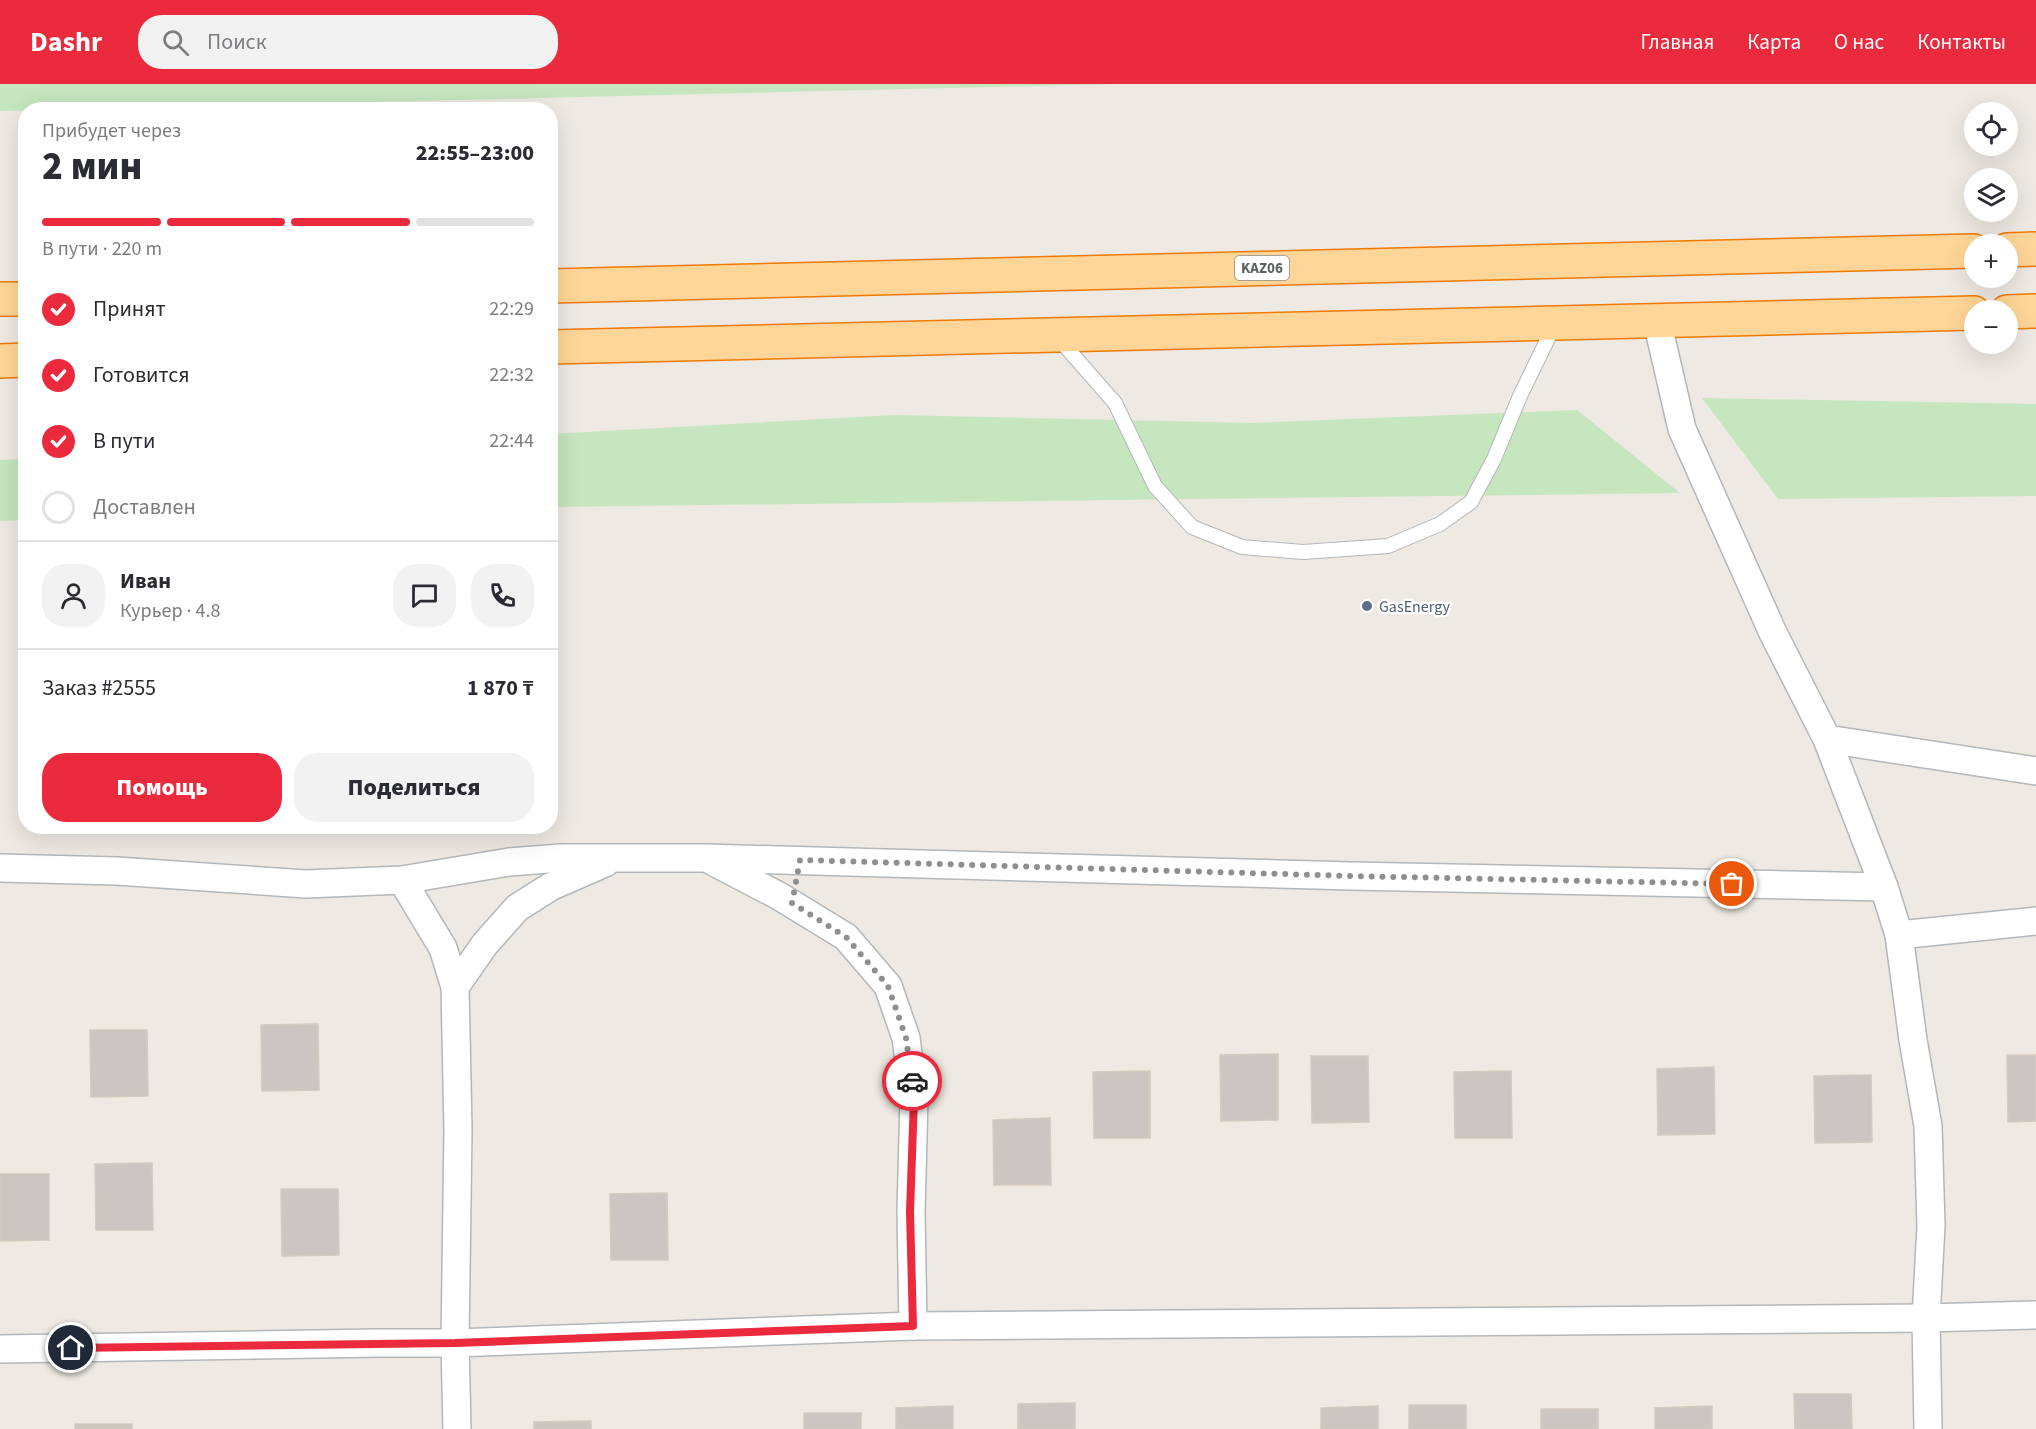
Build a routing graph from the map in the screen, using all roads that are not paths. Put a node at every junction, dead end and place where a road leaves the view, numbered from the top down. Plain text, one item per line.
1 (2036, 249) edge
2 (2018, 250) edge
3 (1964, 251) edge
4 (558, 286) edge
5 (18, 298) edge
6 (0, 299) edge
7 (2036, 311) edge
8 (2018, 312) edge
9 (1964, 313) edge
10 (1657, 321) junction
11 (1555, 324) junction
12 (1055, 335) junction
13 (558, 347) edge
14 (18, 360) edge
15 (0, 361) edge
16 (1827, 739) junction
17 (2036, 771) edge
18 (705, 858) junction
19 (614, 859) junction
20 (800, 860) junction
21 (0, 868) edge
22 (402, 880) junction
23 (1884, 887) junction
24 (792, 903) junction
25 (2036, 921) edge
26 (1899, 934) junction
27 (455, 987) junction
28 (2036, 1315) edge
29 (1926, 1318) junction
30 (913, 1326) junction
31 (455, 1343) junction
32 (0, 1349) edge
33 (457, 1429) edge
34 (1928, 1429) edge

1 - 2 highway
3 - 4 highway, KАZ06
5 - 6 highway
7 - 8 highway
9 - 10 highway
10 - 11 highway
10 - 16 street
11 - 12 highway
11 - 12 lane
12 - 13 highway
14 - 15 highway
16 - 17 street
16 - 23 street
18 - 19 street
18 - 20 street
18 - 24 street
19 - 22 street
19 - 27 street
20 - 23 street
20 - 24 street
21 - 22 street
22 - 27 street
23 - 26 street
24 - 30 street
25 - 26 street
26 - 29 street
27 - 31 street
28 - 29 street
29 - 30 street
29 - 34 street
30 - 31 street
31 - 32 street
31 - 33 street

